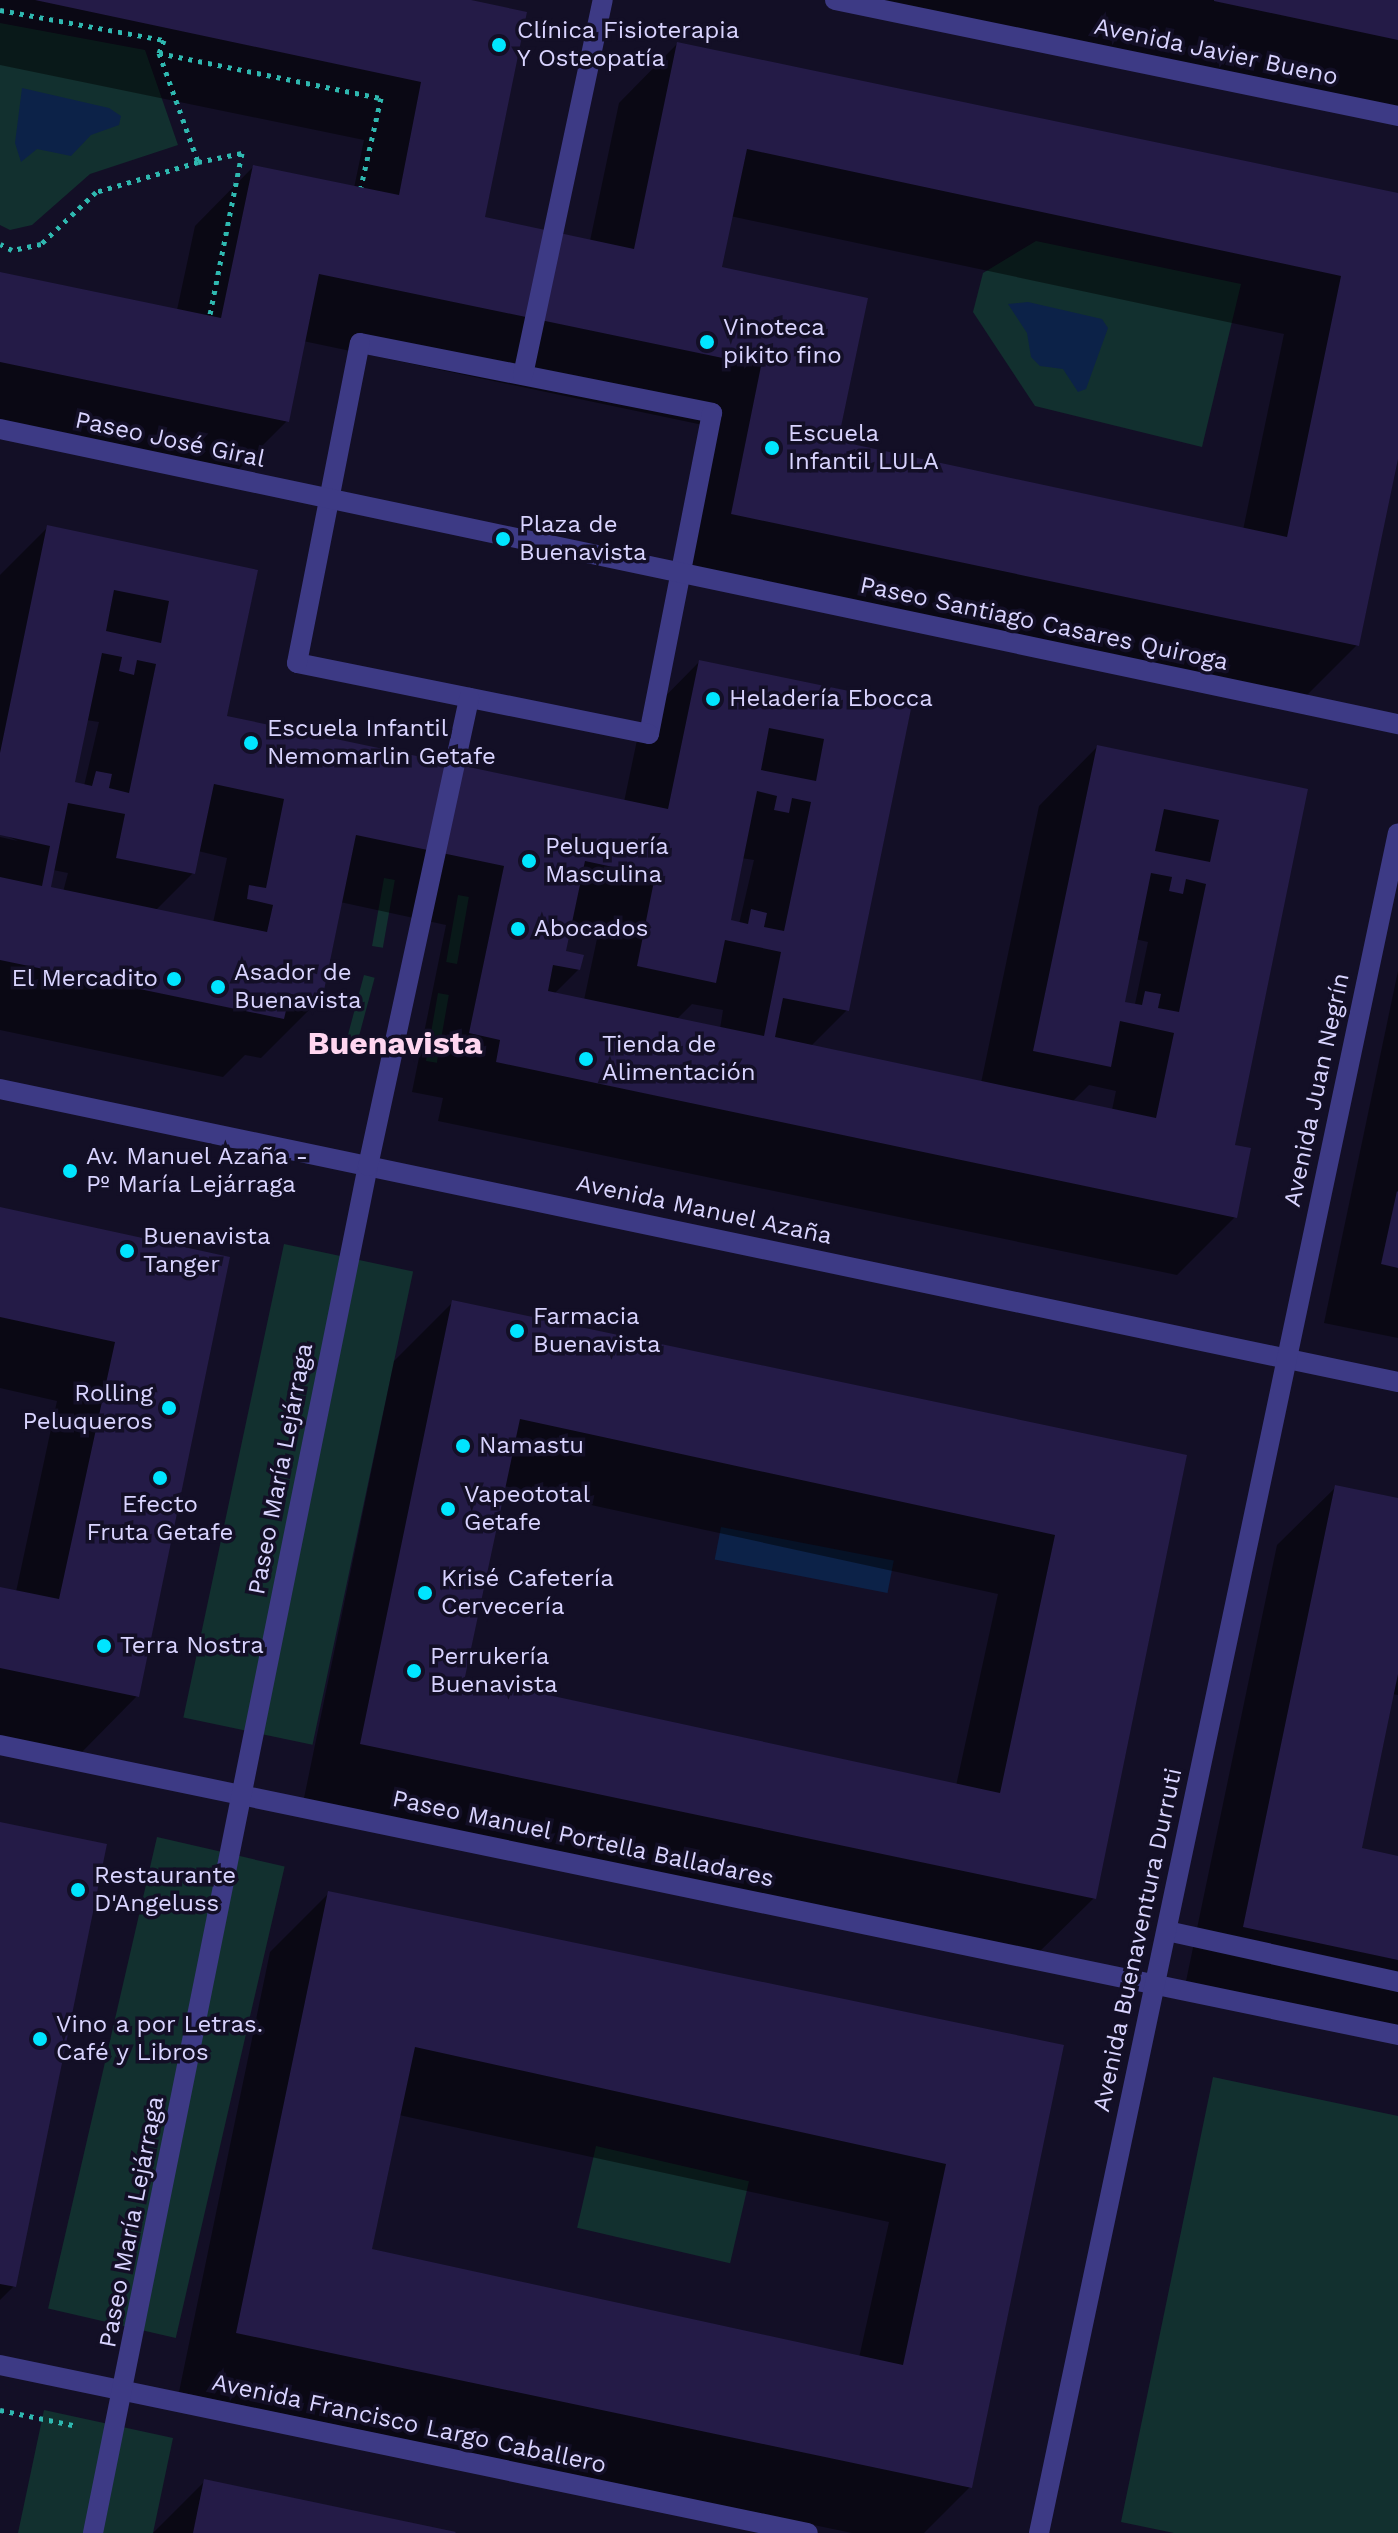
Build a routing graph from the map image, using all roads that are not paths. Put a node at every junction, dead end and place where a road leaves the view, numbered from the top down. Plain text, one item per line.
1 (603, 0) edge
2 (835, 0) edge
3 (1398, 116) edge
4 (523, 375) junction
5 (0, 429) edge
6 (329, 501) junction
7 (680, 575) junction
8 (469, 698) junction
9 (1398, 724) edge
10 (1398, 833) edge
11 (0, 1089) edge
12 (368, 1166) junction
13 (1287, 1358) junction
14 (1398, 1382) edge
15 (0, 1745) edge
16 (243, 1795) junction
17 (1167, 1931) junction
18 (1398, 1982) edge
19 (1155, 1984) junction
20 (1398, 2035) edge
21 (0, 2365) edge
22 (125, 2391) junction
23 (93, 2533) edge
24 (808, 2533) edge
25 (1039, 2533) edge

1 - 4 street
2 - 3 street, Avenida Javier Bueno
4 - 6 street
4 - 7 street
5 - 6 street, Paseo José Giral
6 - 7 street, Paseo José Giral
6 - 8 street
7 - 8 street
7 - 9 street, Paseo Santiago Casares Quiroga
8 - 12 street, Paseo María Lejárraga
10 - 13 street, Avenida Juan Negrín
11 - 12 street, Avenida Manuel Azaña
12 - 13 street, Avenida Manuel Azaña
12 - 16 street, Paseo María Lejárraga
13 - 14 street, Avenida Manuel Azaña
13 - 17 street, Avenida Buenaventura Durruti
15 - 16 street, Paseo Manuel Portella Balladares
16 - 19 street, Paseo Manuel Portella Balladares
16 - 22 street, Paseo María Lejárraga
17 - 18 street
17 - 19 street, Avenida Buenaventura Durruti
19 - 20 street, Paseo Manuel Portella Balladares
19 - 25 street, Avenida Buenaventura Durruti
21 - 22 street, Avenida Francisco Largo Caballero
22 - 23 street, Paseo María Lejárraga
22 - 24 street, Avenida Francisco Largo Caballero

